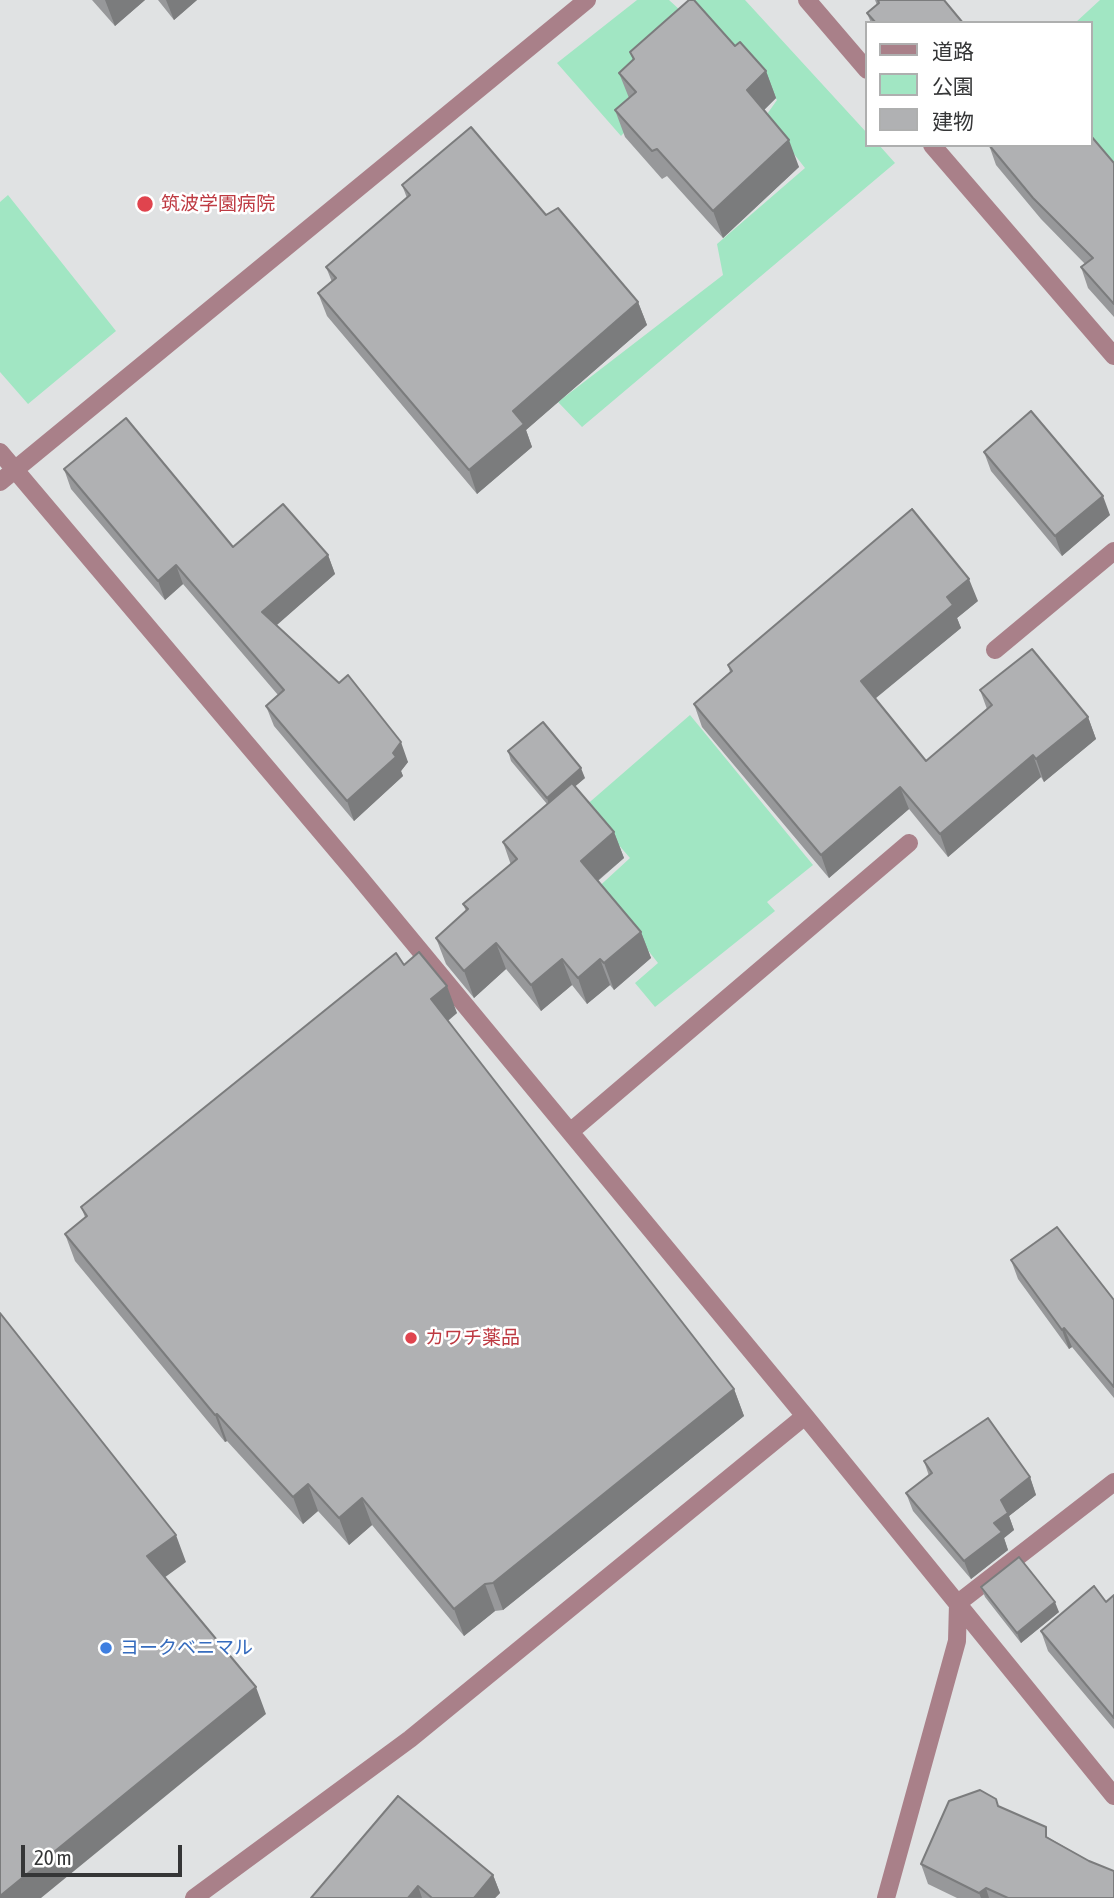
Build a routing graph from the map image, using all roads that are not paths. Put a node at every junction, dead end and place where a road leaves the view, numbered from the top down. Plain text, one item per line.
1 (587, 0) edge
2 (807, 0) edge
3 (866, 69) edge
4 (934, 147) edge
5 (1114, 356) edge
6 (0, 452) edge
7 (14, 470) junction
8 (0, 482) edge
9 (1114, 551) edge
10 (995, 650) dead end
11 (909, 843) dead end
12 (570, 1132) junction
13 (805, 1416) junction
14 (1114, 1482) edge
15 (958, 1603) junction
16 (1114, 1796) edge
17 (194, 1898) edge
18 (886, 1898) edge

1 - 7 street
2 - 3 street
4 - 5 street
6 - 7 street
7 - 8 street
7 - 12 street
9 - 10 street
11 - 12 street
12 - 13 street
13 - 15 street
13 - 17 street
14 - 15 street
15 - 16 street
15 - 18 street

